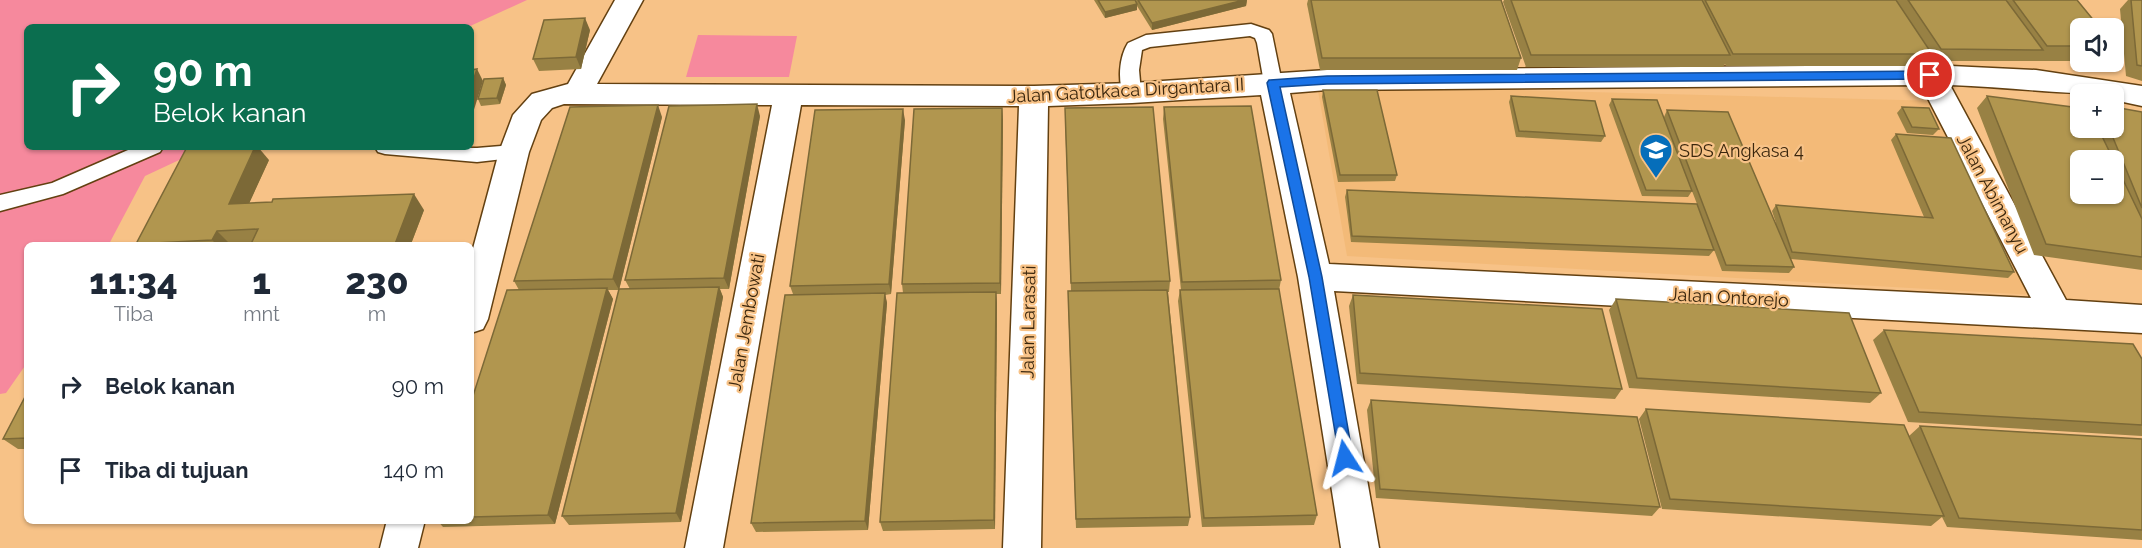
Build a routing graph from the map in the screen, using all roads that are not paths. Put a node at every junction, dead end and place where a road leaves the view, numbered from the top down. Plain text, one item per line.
1 (629, 0) edge
2 (1930, 75) junction
3 (1273, 83) junction
4 (1132, 93) junction
5 (577, 94) junction
6 (1034, 96) junction
7 (2142, 96) edge
8 (788, 97) junction
9 (146, 150) edge
10 (420, 150) edge
11 (514, 152) junction
12 (0, 203) edge
13 (1316, 277) junction
14 (474, 307) edge
15 (2056, 313) junction
16 (2140, 323) edge
17 (405, 524) edge
18 (399, 548) edge
19 (704, 548) edge
20 (1022, 548) edge
21 (1360, 548) edge

1 - 5 street
2 - 3 street, Jalan Gatotkaca Dirgantara II
2 - 7 street, Jalan Gatotkaca Dirgantara II
2 - 15 street, Jalan Abimanyu
3 - 4 street, Jalan Gatotkaca Dirgantara II
3 - 4 lane
3 - 13 street
4 - 6 street, Jalan Gatotkaca Dirgantara II
5 - 8 street, Jalan Gatotkaca Dirgantara II
5 - 11 street, Jalan Gatotkaca Dirgantara II
6 - 8 street, Jalan Gatotkaca Dirgantara II
6 - 20 street, Jalan Larasati
8 - 19 street, Jalan Jembowati
9 - 12 lane
10 - 11 lane
11 - 14 street
13 - 15 street, Jalan Ontorejo
13 - 21 street
15 - 16 street, Jalan Ontorejo
17 - 18 street

